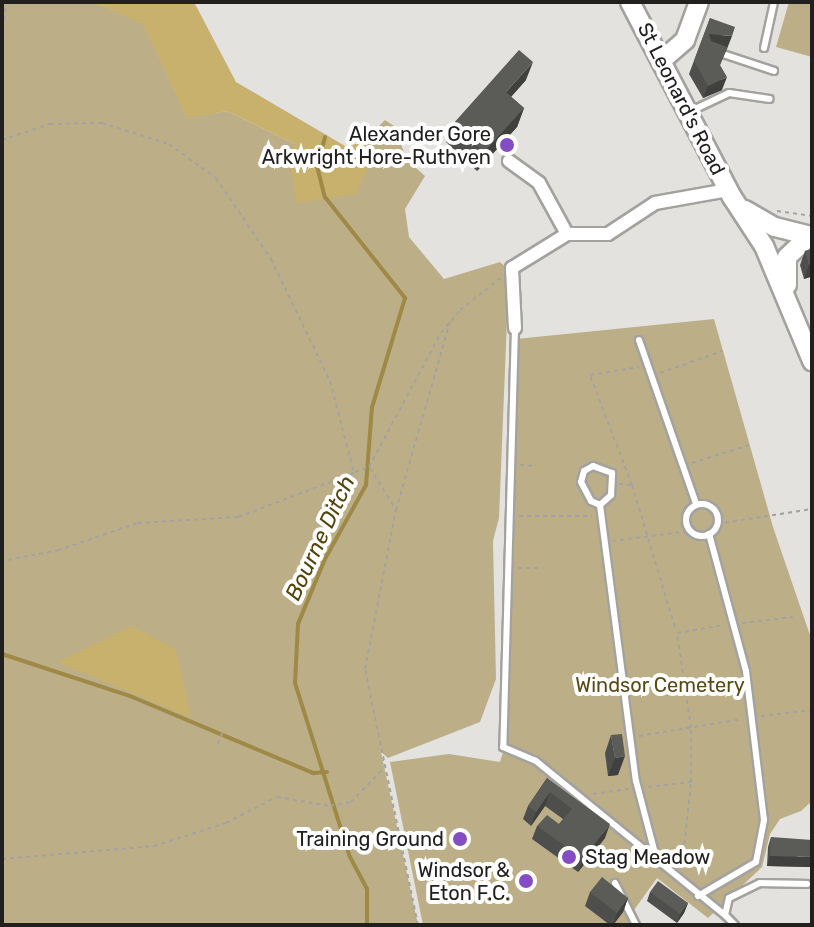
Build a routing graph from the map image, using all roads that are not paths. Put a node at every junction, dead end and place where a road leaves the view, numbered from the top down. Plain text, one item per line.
1 (630, 2) edge
2 (699, 2) edge
3 (774, 2) edge
4 (764, 48) dead end
5 (710, 49) edge
6 (661, 61) junction
7 (774, 71) dead end
8 (770, 99) dead end
9 (688, 113) junction
10 (509, 161) dead end
11 (730, 193) junction
12 (567, 234) junction
13 (806, 237) edge
14 (755, 239) junction
15 (790, 304) junction
16 (515, 328) joint
17 (639, 340) dead end
18 (811, 351) edge
19 (696, 504) junction
20 (600, 505) junction
21 (709, 534) junction
22 (657, 861) junction
23 (615, 883) edge
24 (807, 884) dead end
25 (698, 896) junction
26 (725, 915) junction
27 (636, 925) edge
28 (735, 925) edge

1 - 6 main road, St Leonard's Road
2 - 6 main road
3 - 4 lane
5 - 7 lane
6 - 9 main road, St Leonard's Road
8 - 9 lane
9 - 11 main road, St Leonard's Road
10 - 12 street
11 - 12 street
11 - 13 main road
11 - 14 main road, St Leonard's Road
12 - 16 street
13 - 14 main road
13 - 15 main road
14 - 15 main road, St Leonard's Road
15 - 18 main road, St Leonard's Road
16 - 22 lane
17 - 19 lane
19 - 21 lane
19 - 21 lane
20 - 20 lane
20 - 22 lane
21 - 25 lane
22 - 25 lane
23 - 27 lane
24 - 26 lane
25 - 26 lane
26 - 28 lane

